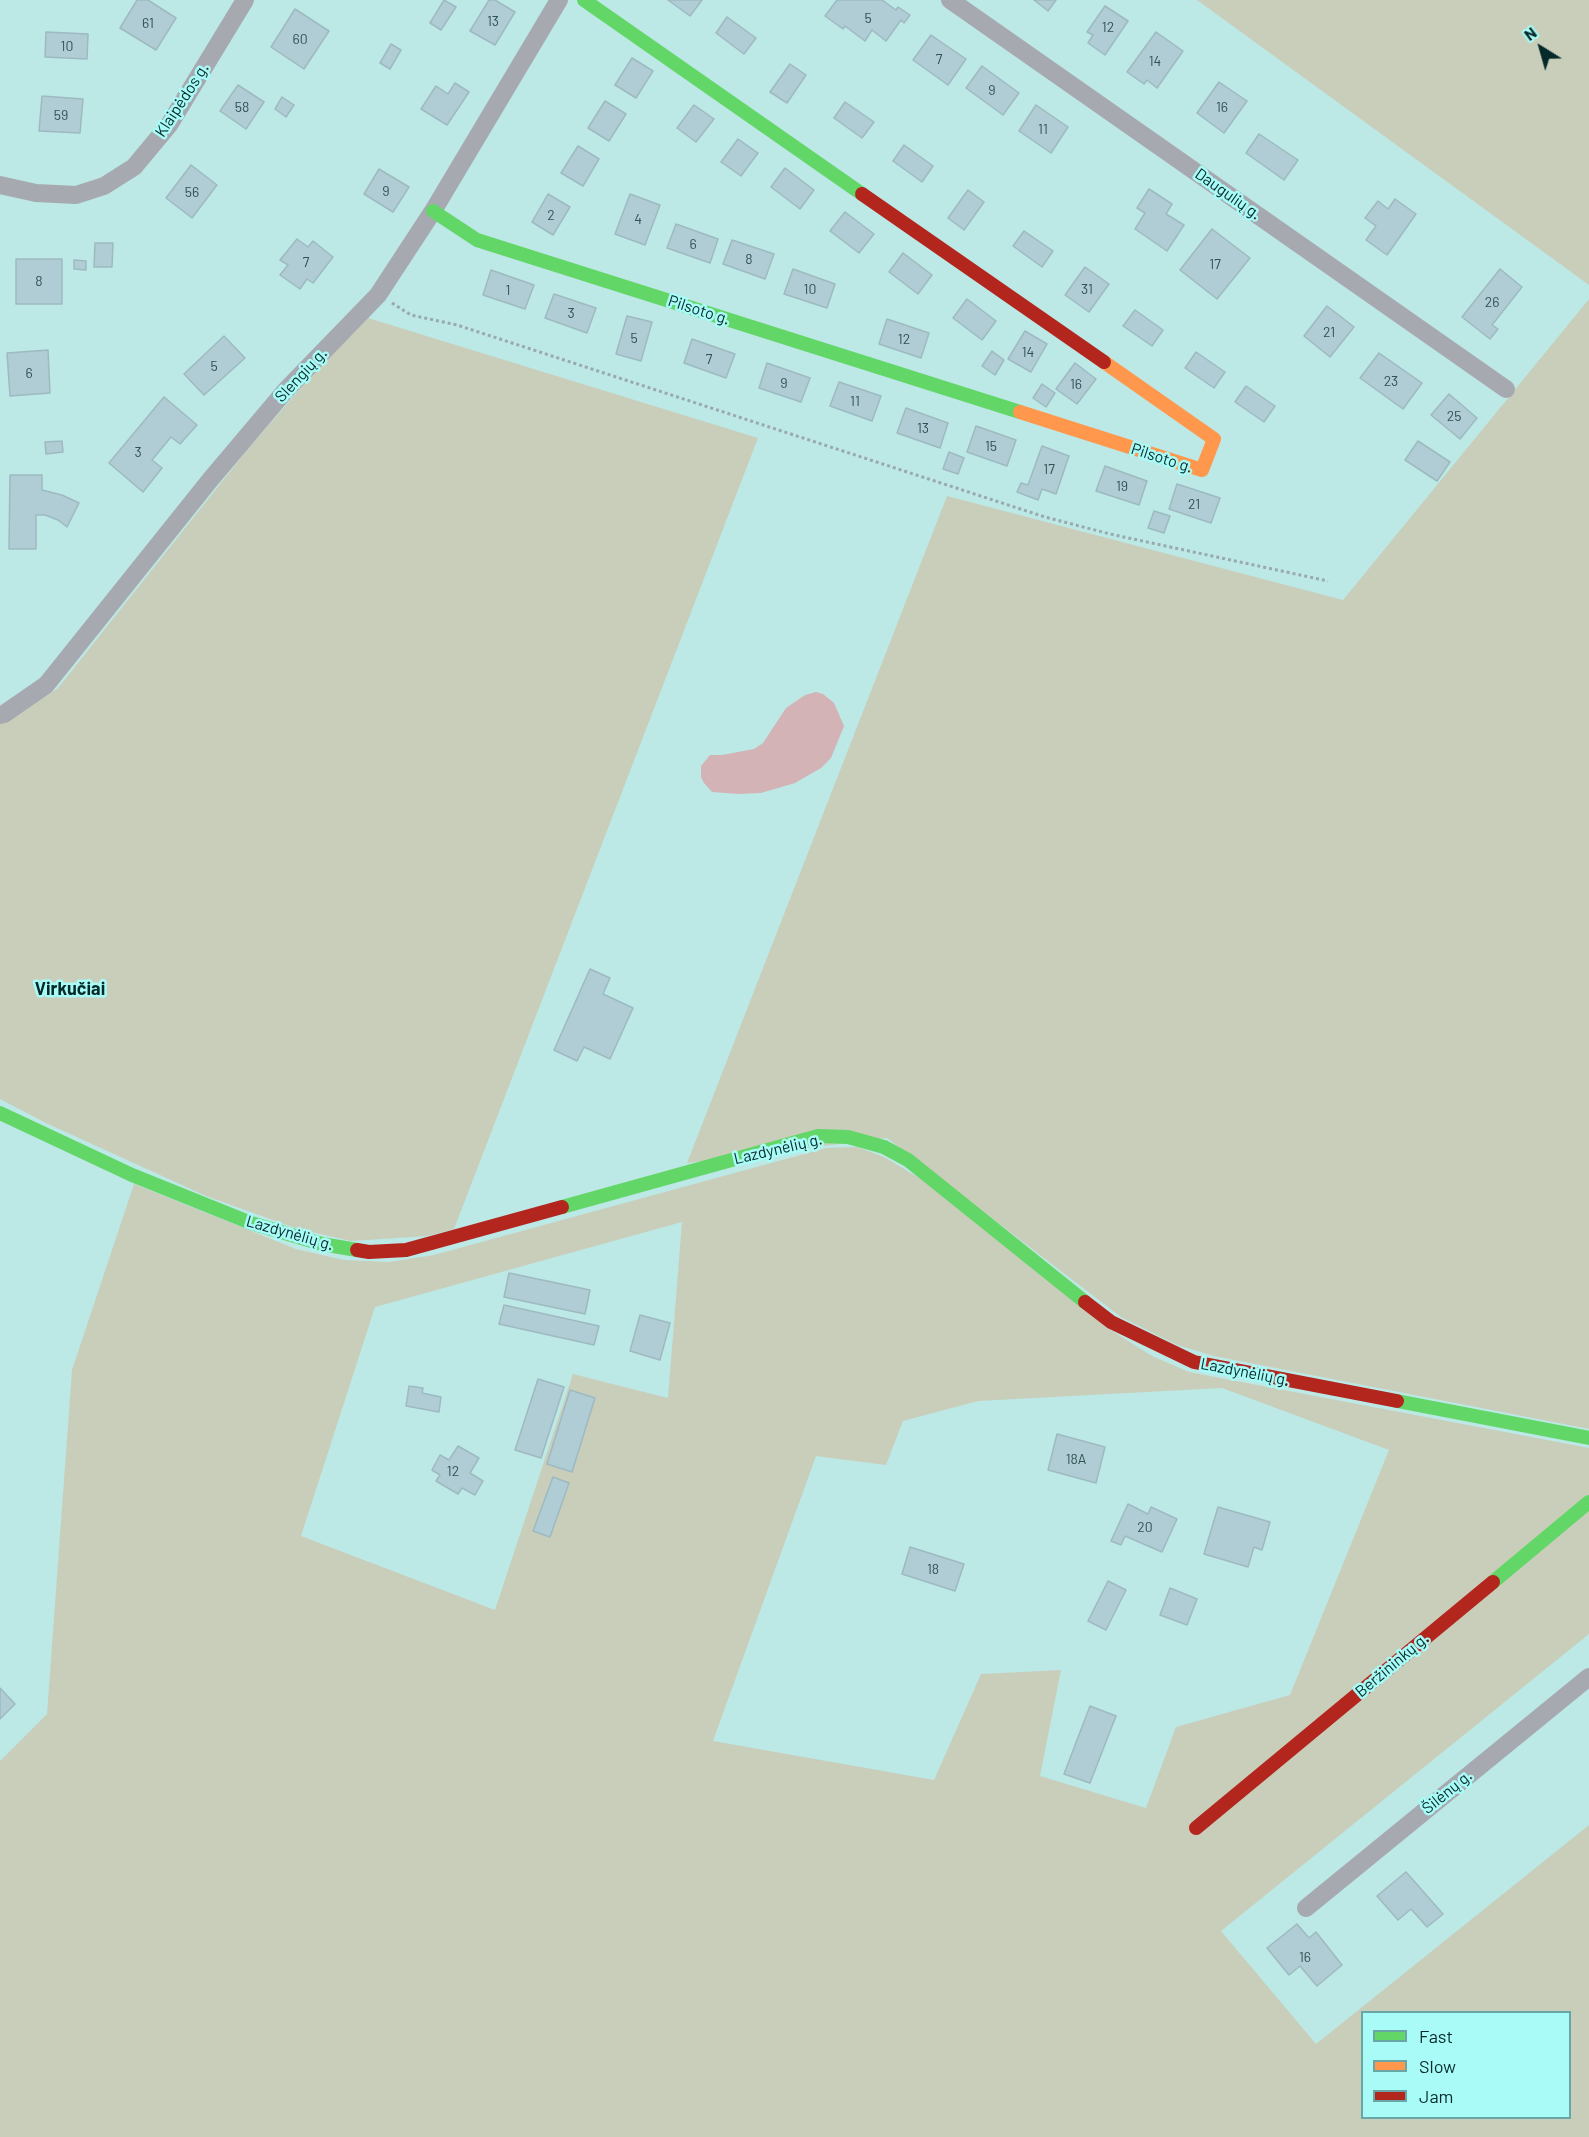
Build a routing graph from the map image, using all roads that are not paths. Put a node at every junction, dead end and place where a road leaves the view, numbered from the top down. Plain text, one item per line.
1 (244, 0) edge
2 (559, 0) edge
3 (584, 0) edge
4 (950, 0) edge
5 (0, 185) edge
6 (433, 211) junction
7 (1506, 388) dead end
8 (0, 716) edge
9 (0, 1113) edge
10 (1589, 1438) edge
11 (1589, 1502) edge
12 (1589, 1677) edge
13 (1196, 1828) dead end
14 (1306, 1908) dead end

1 - 5 street, Klaipėdos g.
2 - 6 street, Slengių g.
3 - 6 street, Pilsoto g.
4 - 7 street, Daugulių g.
6 - 8 street, Slengių g.
9 - 10 street, Lazdynėlių g.
11 - 13 street, Beržininkų g.
12 - 14 street, Šilėnų g.

